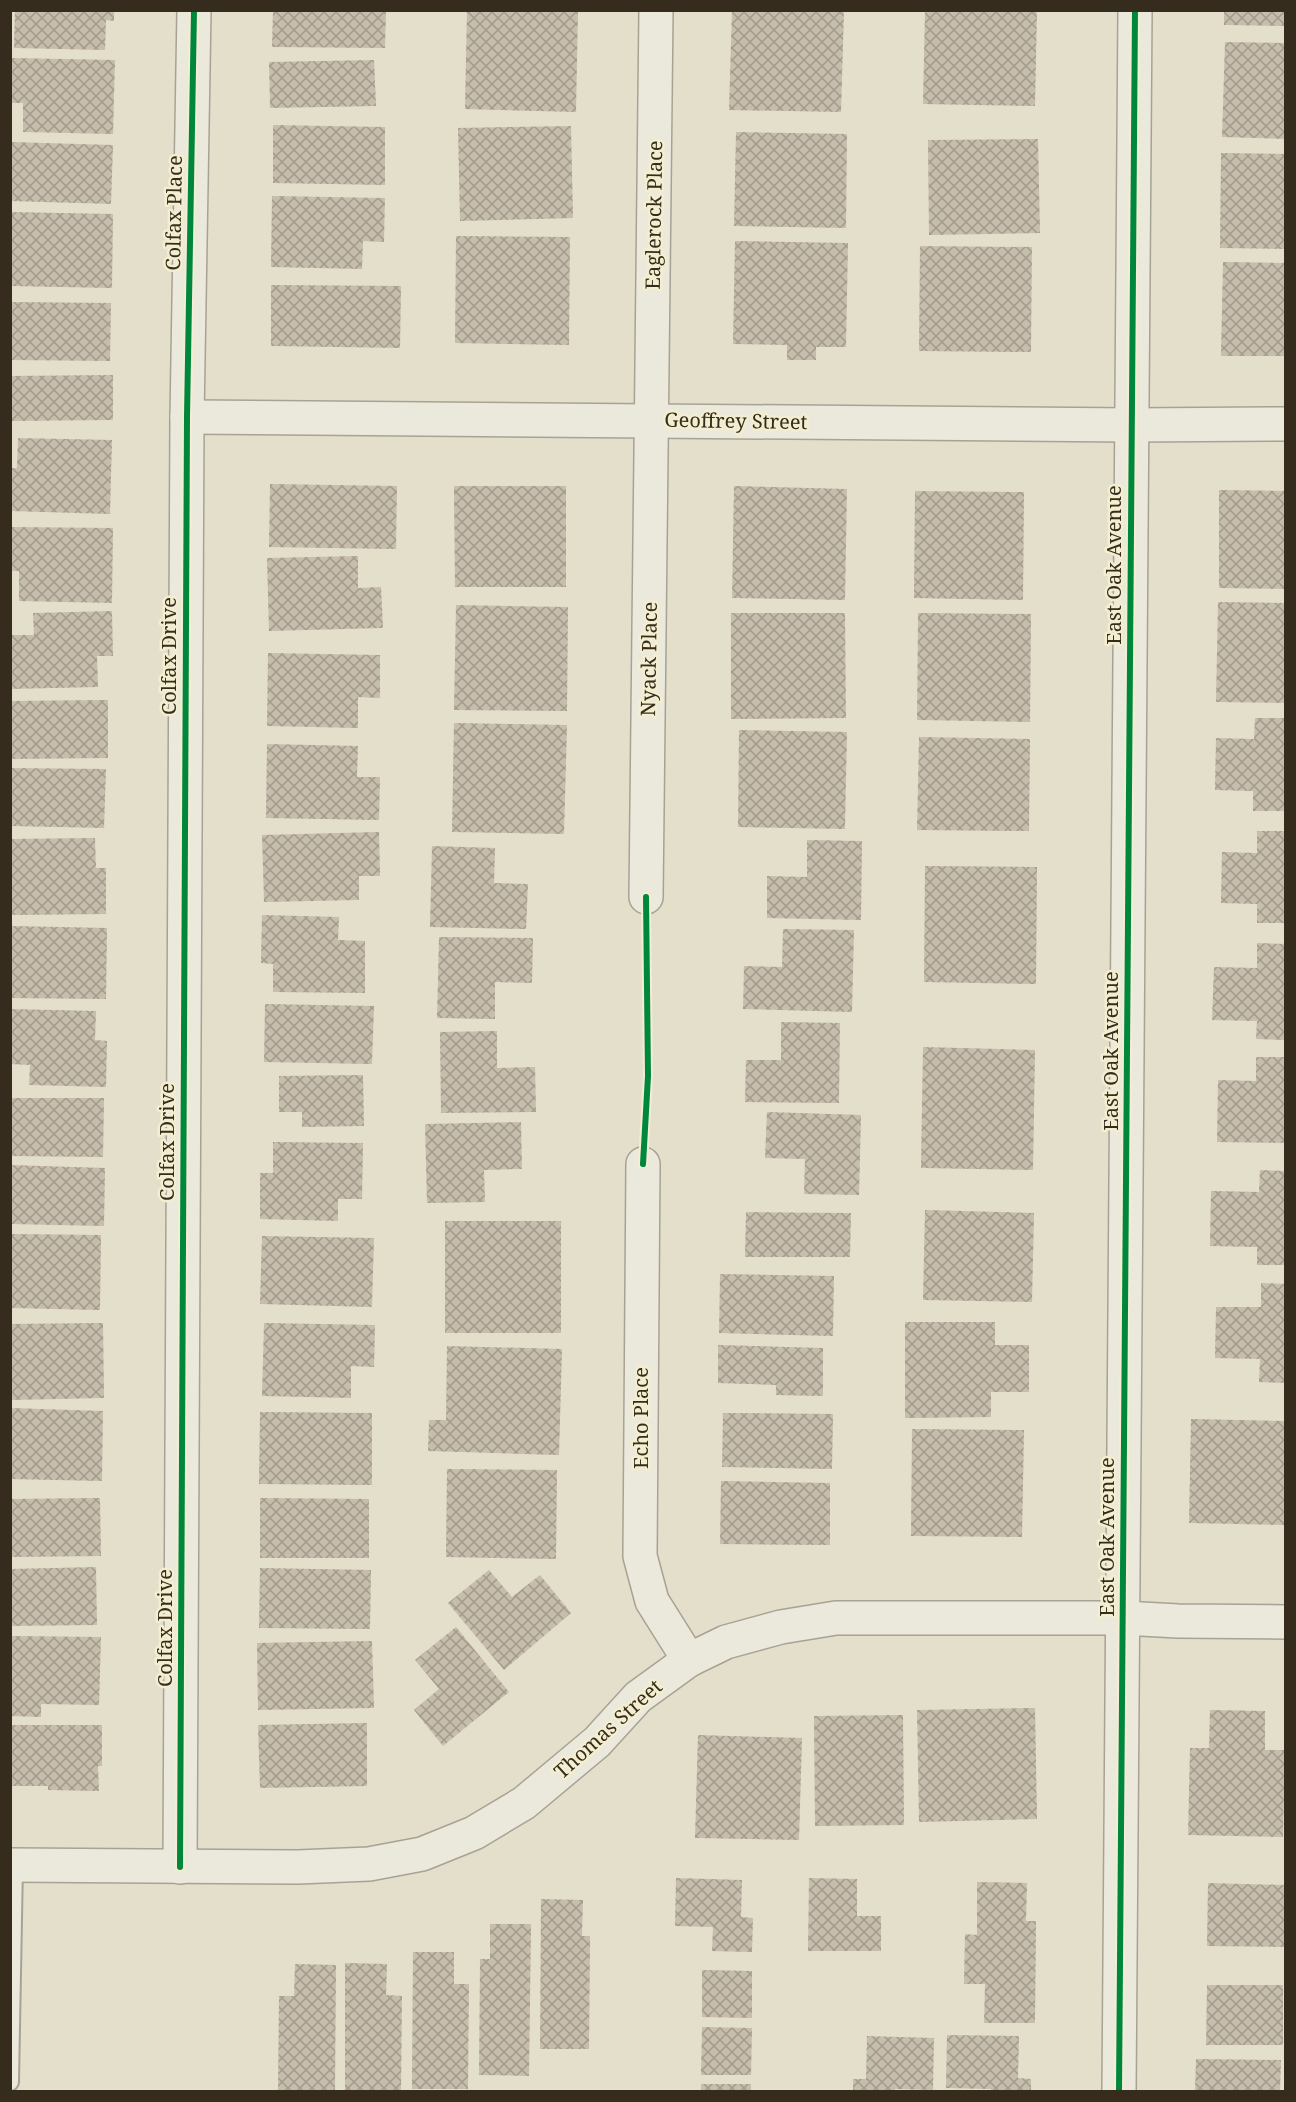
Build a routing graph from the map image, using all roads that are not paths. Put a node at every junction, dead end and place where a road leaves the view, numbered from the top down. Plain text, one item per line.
1 (194, 10) edge
2 (656, 10) edge
3 (1135, 10) edge
4 (187, 417) junction
5 (652, 420) junction
6 (1286, 424) edge
7 (1132, 425) junction
8 (646, 897) dead end
9 (643, 1164) dead end
10 (1123, 1618) junction
11 (1286, 1622) edge
12 (689, 1660) junction
13 (12, 1865) edge
14 (180, 1868) junction
15 (10, 2082) edge
16 (1119, 2091) edge

1 - 4 street, Colfax Place
2 - 5 street, Eaglerock Place
3 - 7 street, East Oak Avenue
4 - 5 street, Geoffrey Street
4 - 14 street, Colfax Drive
5 - 7 street, Geoffrey Street
5 - 8 street, Nyack Place
6 - 7 street, Geoffrey Street
7 - 10 street, East Oak Avenue
9 - 12 street, Echo Place
10 - 11 street, Thomas Street
10 - 12 street, Thomas Street
10 - 16 street, East Oak Avenue
12 - 14 street, Thomas Street
13 - 14 street, Thomas Street
13 - 15 lane

